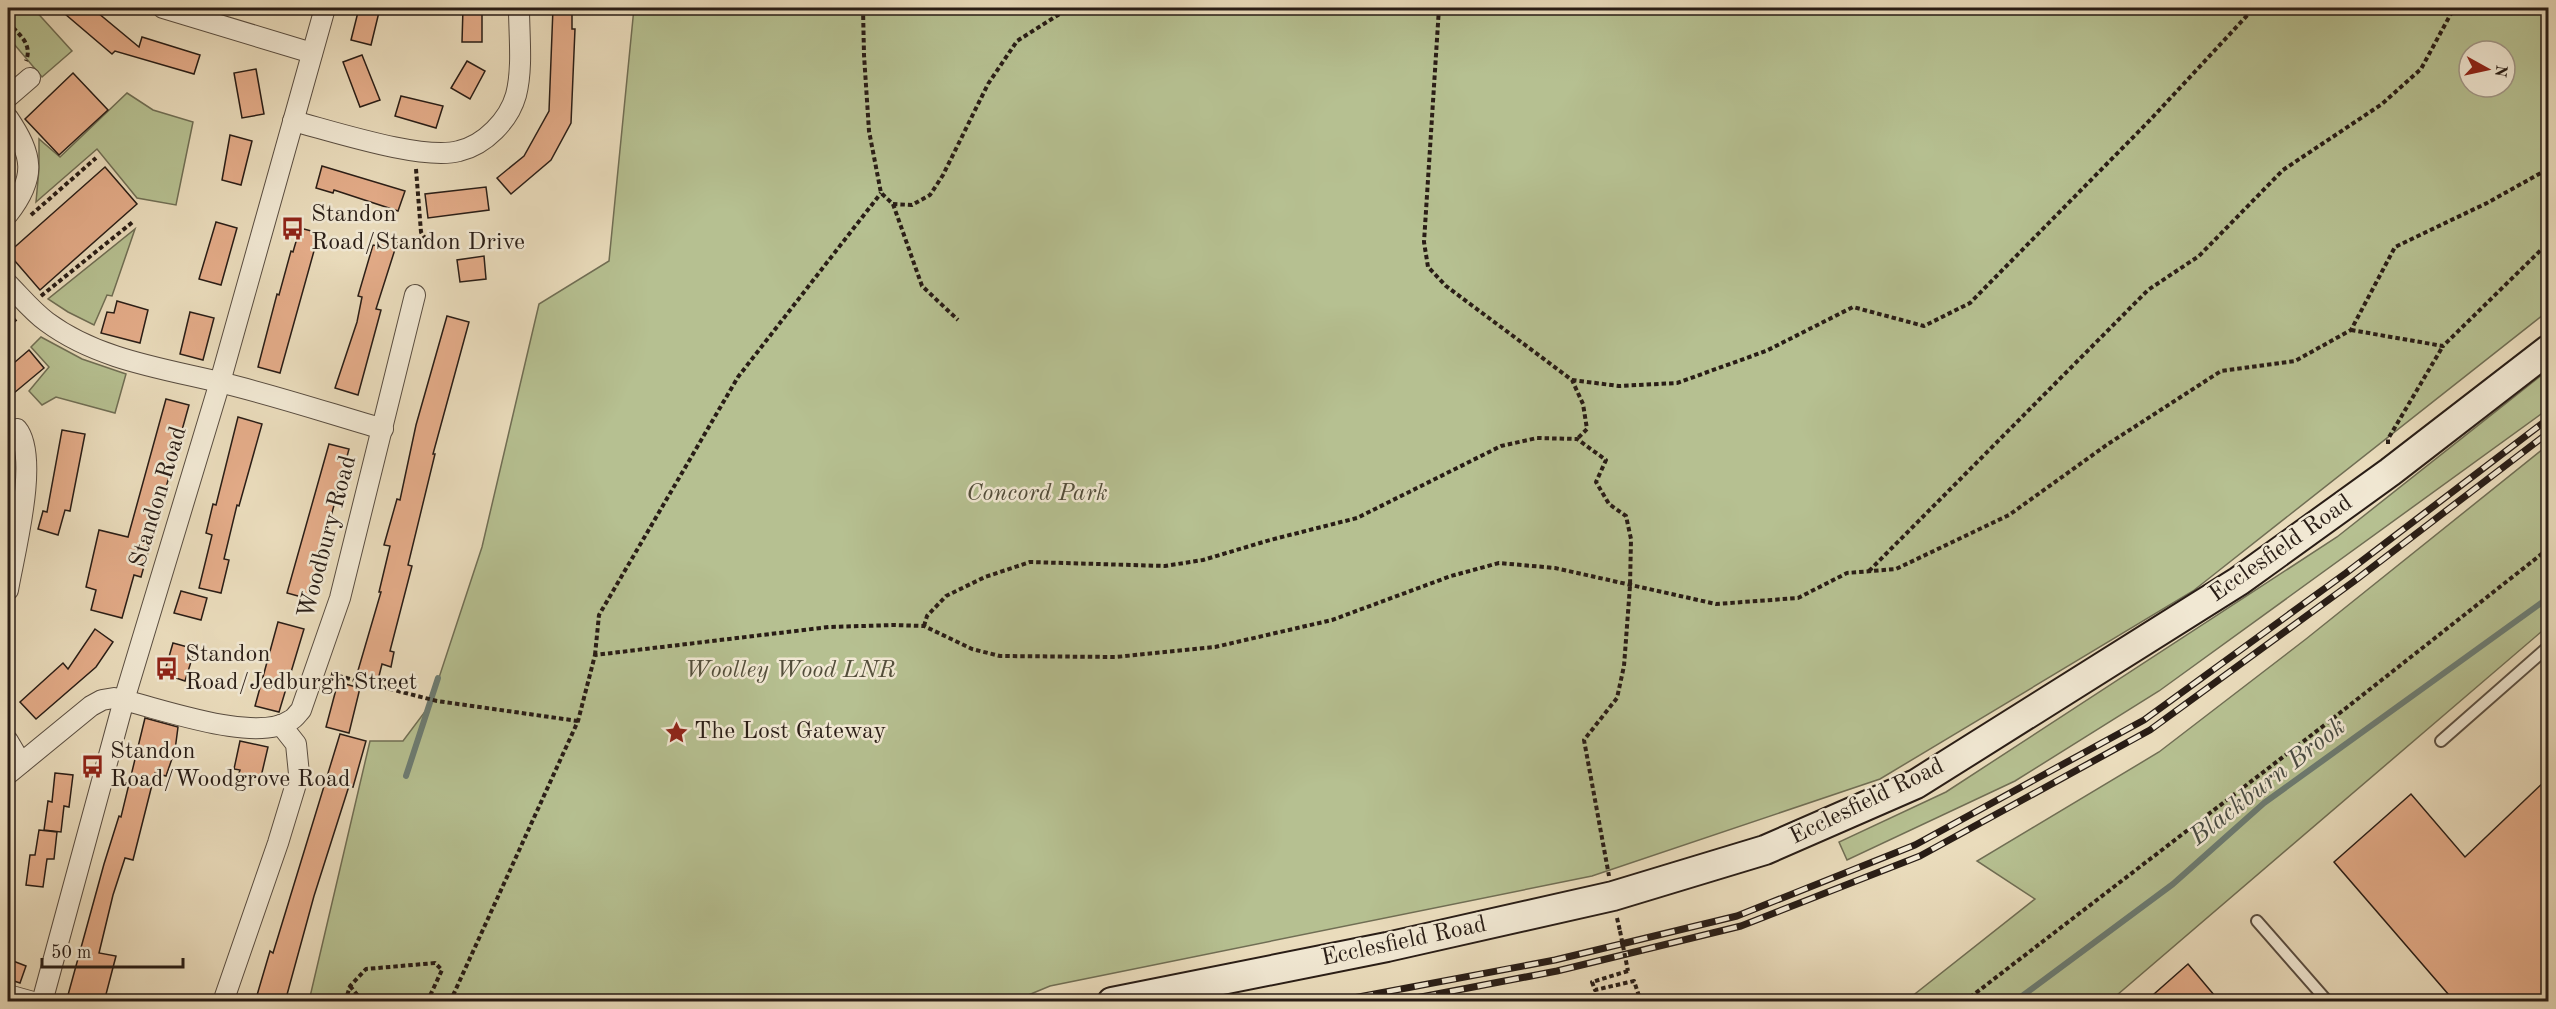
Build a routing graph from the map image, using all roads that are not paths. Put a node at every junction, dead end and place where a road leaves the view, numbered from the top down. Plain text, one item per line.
1 (163, 8) edge
2 (325, 8) edge
3 (519, 8) edge
4 (312, 53) junction
5 (30, 78) road end
6 (8, 97) edge
7 (8, 118) edge
8 (292, 121) junction
9 (8, 214) edge
10 (8, 284) edge
11 (414, 295) dead end
12 (2548, 350) edge
13 (220, 382) junction
14 (18, 429) dead end
15 (383, 429) junction
16 (8, 590) edge
17 (2548, 647) edge
18 (124, 700) junction
19 (281, 725) junction
20 (8, 741) edge
21 (2441, 741) dead end
22 (14, 769) edge
23 (2257, 921) dead end
24 (8, 995) edge
25 (33, 1002) edge
26 (42, 1002) edge
27 (223, 1002) edge
28 (1112, 1002) edge
29 (2328, 1002) edge

1 - 4 street
2 - 4 street, Standon Road
3 - 8 street
4 - 8 street, Standon Road
5 - 6 street
7 - 9 street
8 - 13 street, Standon Road
10 - 13 street, Woodbury Road
11 - 15 street
12 - 28 main road, Ecclesfield Road
13 - 15 street, Woodbury Road
13 - 18 street, Standon Road
14 - 16 street
15 - 19 street, Woodbury Road
17 - 21 lane
18 - 19 street
18 - 22 street
18 - 26 street, Standon Road
19 - 27 street
20 - 22 street
23 - 29 lane
24 - 25 street

